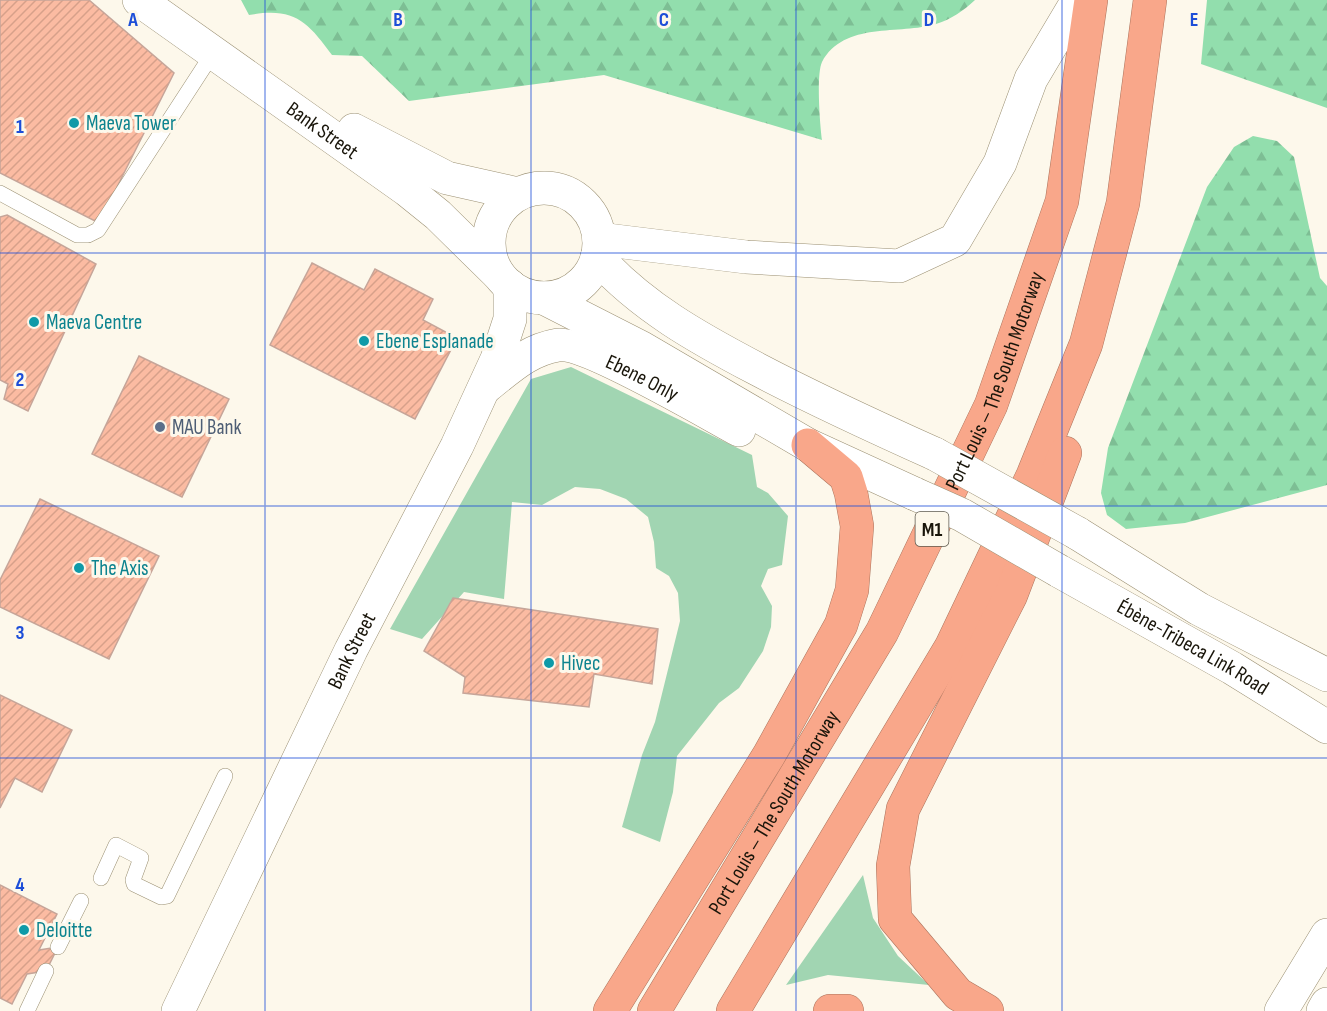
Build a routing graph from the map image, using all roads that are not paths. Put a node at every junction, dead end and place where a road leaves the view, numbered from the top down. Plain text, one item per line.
1 (139, 0) edge
2 (164, 0) edge
3 (1078, 0) edge
4 (1091, 0) edge
5 (1150, 0) edge
6 (213, 53) junction
7 (0, 193) edge
8 (518, 194) junction
9 (1123, 203) junction
10 (598, 248) junction
11 (522, 289) junction
12 (483, 389) junction
13 (803, 454) junction
14 (1327, 675) edge
15 (1327, 727) edge
16 (225, 776) dead end
17 (101, 878) dead end
18 (81, 902) dead end
19 (1327, 935) edge
20 (58, 947) dead end
21 (45, 971) dead end
22 (1327, 1004) edge
23 (27, 1011) edge
24 (178, 1011) edge
25 (610, 1011) edge
26 (654, 1011) edge
27 (733, 1011) edge
28 (830, 1011) edge
29 (847, 1011) edge
30 (987, 1011) edge
31 (1281, 1011) edge
32 (1323, 1011) edge

1 - 6 street, Bank Street
2 - 8 street
3 - 10 street
4 - 26 highway, Port Louis – The South Motorway / M1
5 - 9 highway
6 - 7 lane
6 - 11 street, Bank Street
8 - 10 street
8 - 11 street
9 - 27 highway
9 - 30 highway
10 - 11 street
10 - 14 street, Ébène-Tribeca Link Road, bridge
11 - 12 street, Bank Street
11 - 13 street, Bank Street
12 - 13 street, Ebene Only
12 - 24 street, Bank Street
13 - 15 street, Ébène-Tribeca Link Road, bridge
13 - 25 highway
16 - 17 lane
18 - 20 lane
19 - 31 street
21 - 23 lane
22 - 32 street
28 - 29 highway

